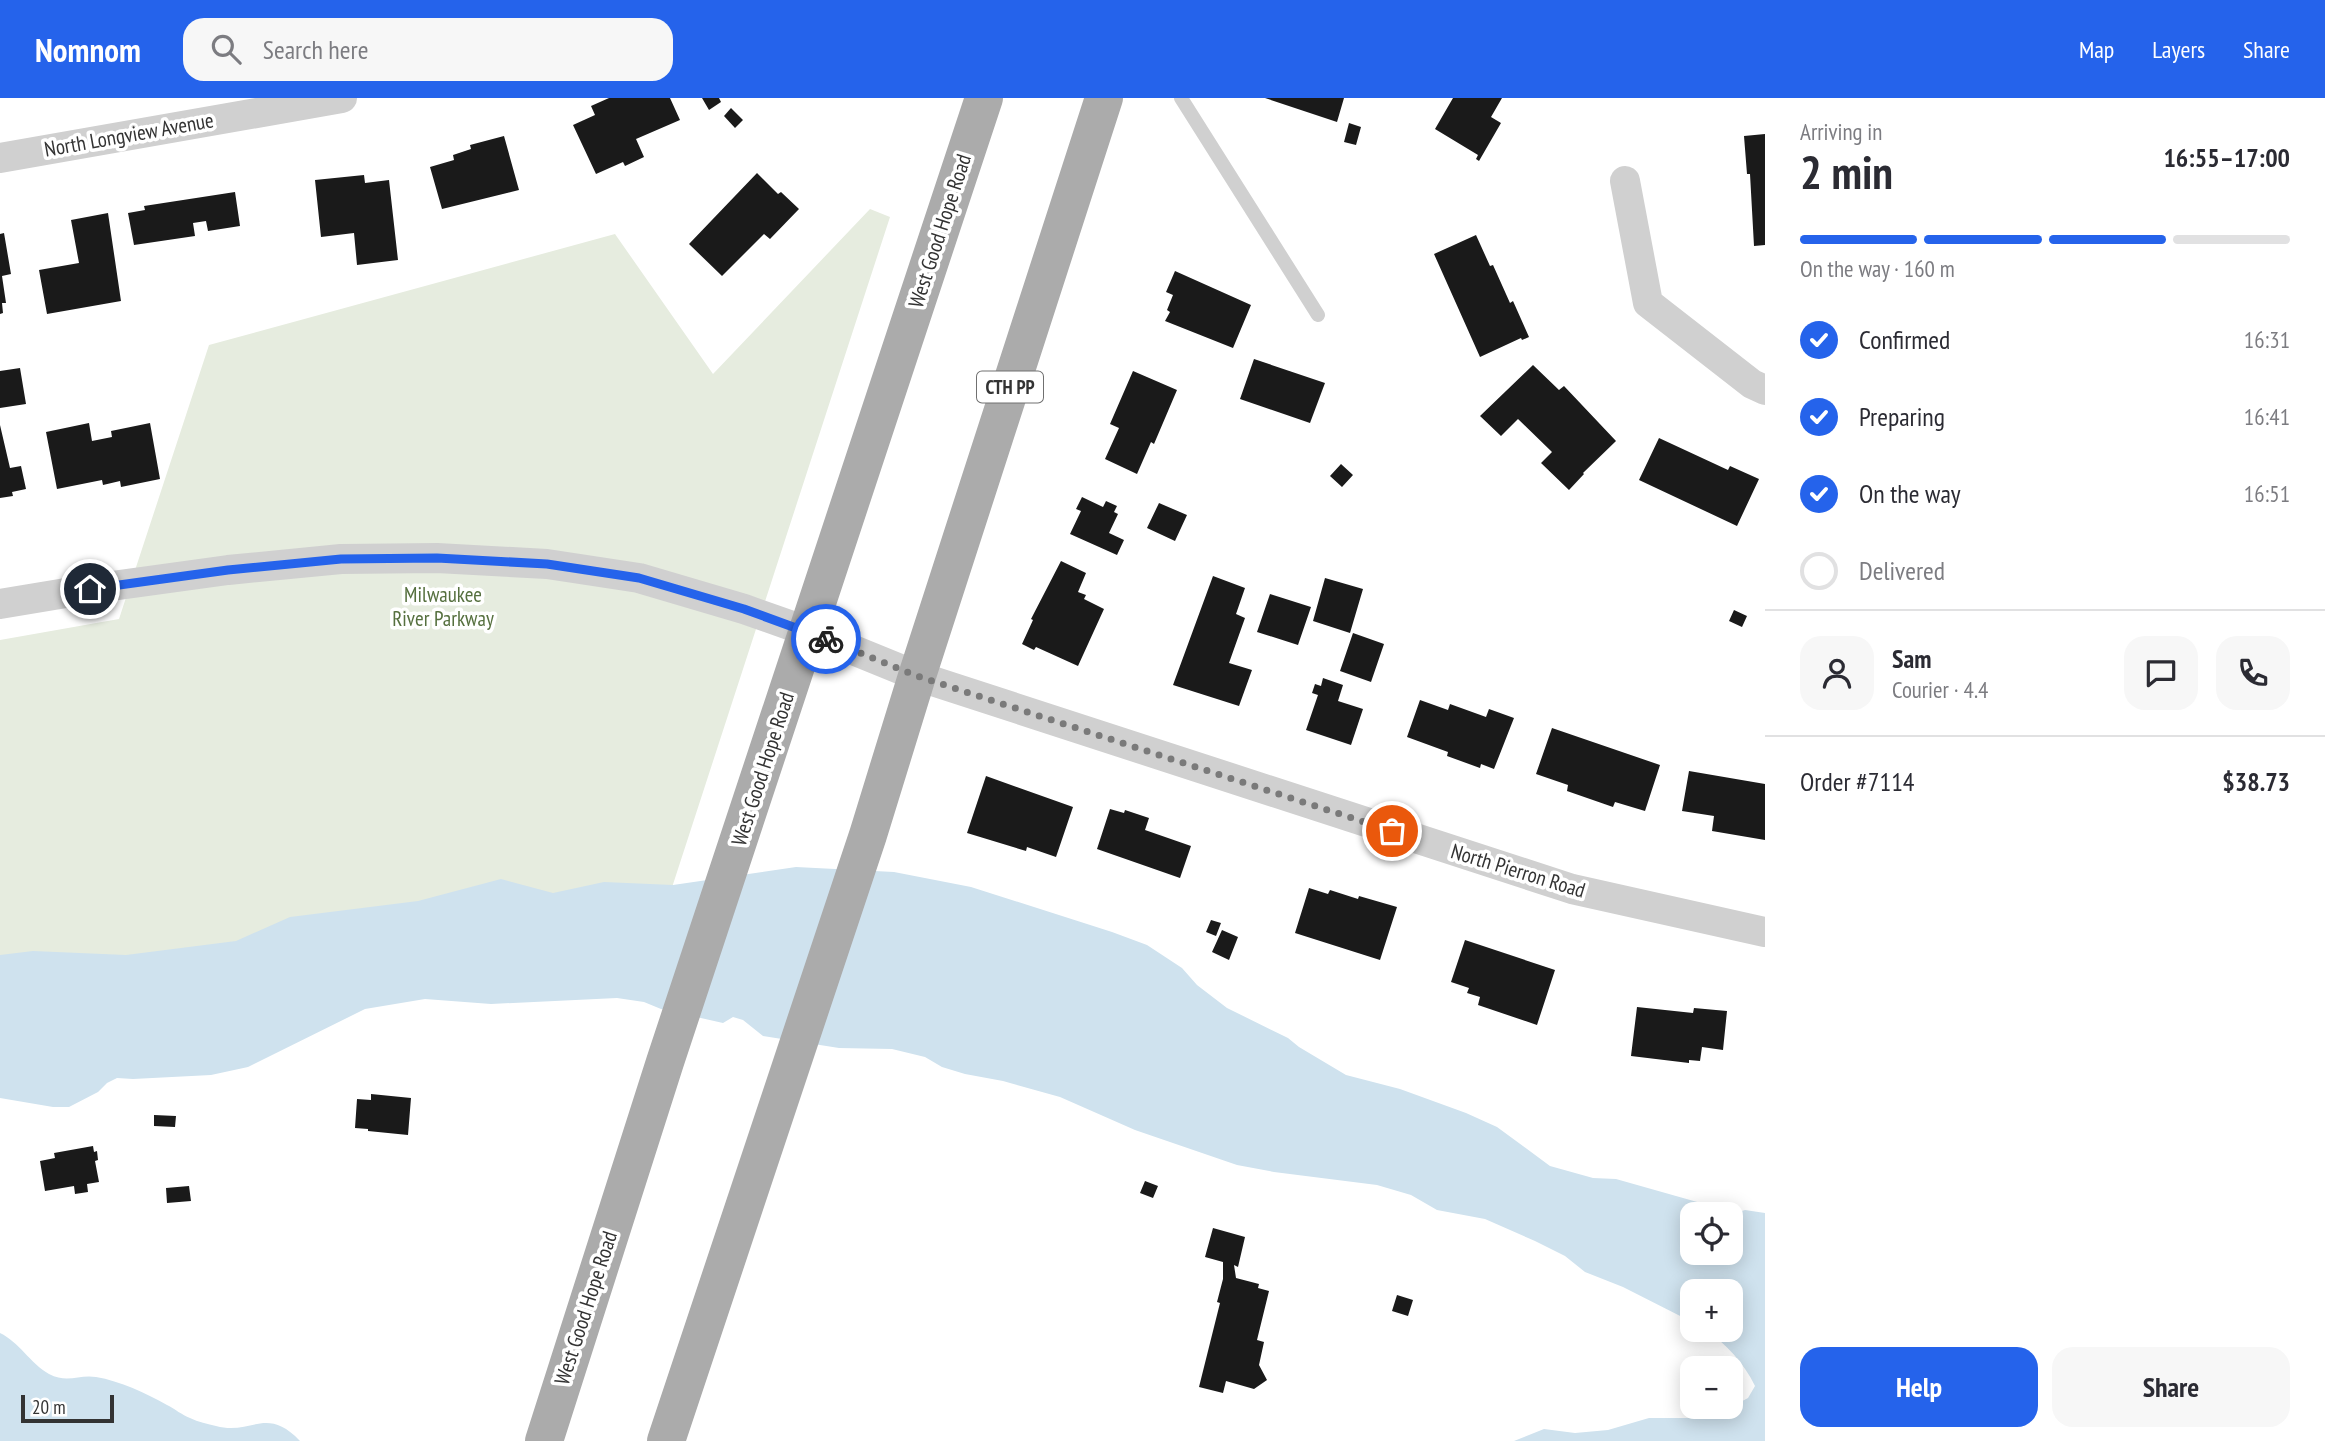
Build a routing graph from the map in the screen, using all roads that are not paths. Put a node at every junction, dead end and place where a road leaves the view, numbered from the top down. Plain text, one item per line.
1 (342, 98) edge
2 (984, 98) edge
3 (1104, 98) edge
4 (1181, 98) edge
5 (0, 158) edge
6 (1625, 181) dead end
7 (1318, 314) dead end
8 (1765, 390) edge
9 (0, 604) edge
10 (809, 632) junction
11 (917, 676) junction
12 (1765, 932) edge
13 (544, 1441) edge
14 (666, 1441) edge

1 - 5 street, North Longview Avenue
2 - 10 main road, West Good Hope Road
3 - 11 main road, CTH PP
4 - 7 lane
6 - 8 street
9 - 10 street, North Pierron Road
10 - 11 street, North Pierron Road
10 - 13 main road, West Good Hope Road
11 - 12 street, North Pierron Road
11 - 14 main road

